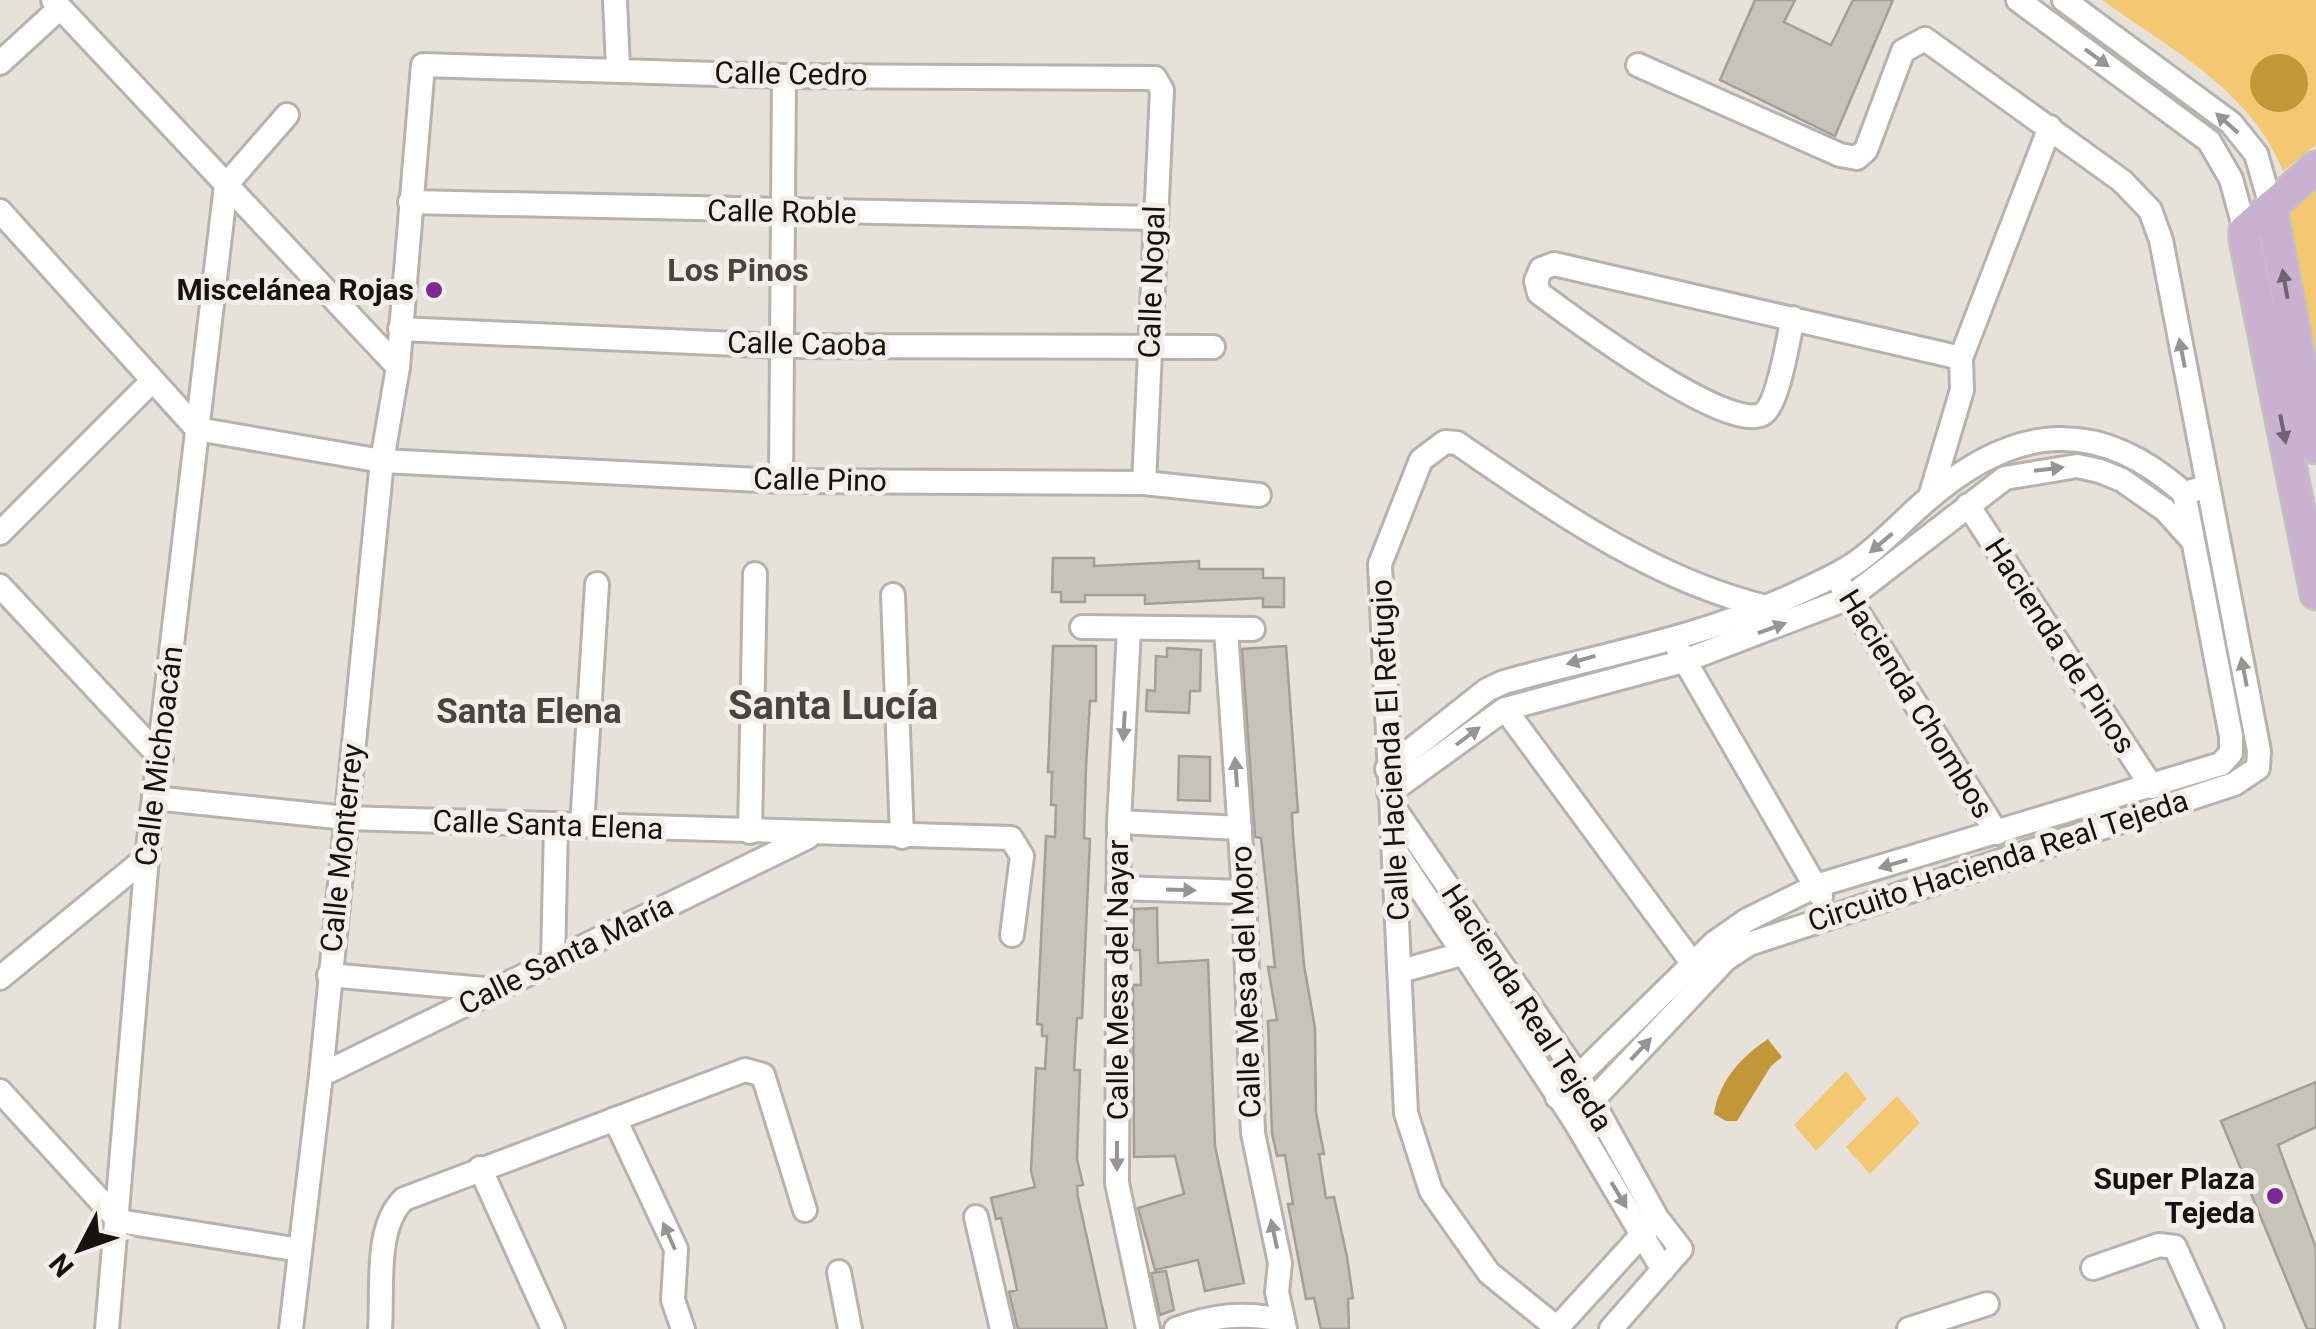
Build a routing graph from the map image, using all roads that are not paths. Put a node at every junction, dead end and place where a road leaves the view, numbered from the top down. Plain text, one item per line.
1 (614, 0) edge
2 (2018, 0) edge
3 (2064, 0) edge
4 (57, 4) edge
5 (0, 62) edge
6 (423, 65) joint
7 (1638, 65) dead end
8 (618, 68) junction
9 (784, 76) junction
10 (1159, 81) joint
11 (288, 115) dead end
12 (2050, 127) junction
13 (2316, 167) edge
14 (226, 185) junction
15 (410, 202) junction
16 (2272, 206) junction
17 (0, 212) edge
18 (784, 213) junction
19 (1154, 218) junction
20 (2245, 230) junction
21 (1793, 318) junction
22 (400, 329) junction
23 (780, 346) junction
24 (1150, 346) junction
25 (1213, 346) dead end
26 (1962, 358) junction
27 (398, 367) junction
28 (152, 381) junction
29 (197, 429) junction
30 (2316, 448) edge
31 (382, 461) junction
32 (780, 481) junction
33 (1144, 483) junction
34 (2208, 488) junction
35 (2184, 493) junction
36 (1258, 495) dead end
37 (1930, 497) junction
38 (1968, 505) junction
39 (0, 534) edge
40 (2217, 536) junction
41 (2193, 541) junction
42 (756, 574) dead end
43 (1835, 576) junction
44 (597, 584) dead end
45 (0, 586) edge
46 (2316, 594) edge
47 (893, 595) dead end
48 (1849, 598) junction
49 (1766, 607) junction
50 (1082, 627) dead end
51 (1128, 629) junction
52 (1226, 630) junction
53 (1253, 630) dead end
54 (1670, 635) junction
55 (1684, 661) junction
56 (1505, 709) junction
57 (160, 758) junction
58 (2152, 787) junction
59 (1388, 788) junction
60 (154, 798) junction
61 (346, 818) junction
62 (1119, 822) junction
63 (556, 826) junction
64 (582, 826) junction
65 (1240, 828) junction
66 (750, 832) junction
67 (1997, 834) junction
68 (810, 836) junction
69 (902, 837) junction
70 (1394, 849) junction
71 (147, 857) junction
72 (1816, 886) junction
73 (1118, 888) junction
74 (1244, 892) junction
75 (1830, 915) junction
76 (1012, 934) dead end
77 (1462, 954) junction
78 (553, 962) junction
79 (1693, 964) junction
80 (1401, 972) junction
81 (330, 975) junction
82 (0, 978) edge
83 (495, 990) junction
84 (322, 1075) junction
85 (1579, 1076) junction
86 (0, 1091) edge
87 (1557, 1097) junction
88 (1593, 1100) junction
89 (615, 1119) junction
90 (1574, 1120) junction
91 (480, 1168) junction
92 (805, 1210) dead end
93 (976, 1217) dead end
94 (119, 1222) junction
95 (1650, 1226) junction
96 (300, 1250) junction
97 (2093, 1268) dead end
98 (1664, 1270) junction
99 (840, 1272) dead end
100 (1987, 1304) dead end
101 (1284, 1325) edge
102 (1557, 1328) edge
103 (107, 1329) edge
104 (291, 1329) edge
105 (380, 1329) edge
106 (553, 1329) edge
107 (683, 1329) edge
108 (850, 1329) edge
109 (1002, 1329) edge
110 (1148, 1329) edge
111 (1176, 1329) edge
112 (1611, 1329) edge
113 (1909, 1329) edge
114 (2212, 1329) edge

1 - 8 street
2 -> 20 street
16 -> 3 street
4 - 5 street
4 - 14 street
6 - 8 street, Calle Cedro
6 - 15 street, Calle Monterrey
7 - 12 street
8 - 9 street, Calle Cedro
9 - 10 street, Calle Cedro
9 - 18 street
10 - 19 street, Calle Nogal
11 - 14 street
12 - 26 street
34 -> 12 street, Circuito Hacienda Real Tejeda
13 - 16 main road
14 - 27 street
14 - 29 street, Calle Michoacán
15 - 18 street, Calle Roble
15 - 22 street, Calle Monterrey
16 - 20 main road
30 -> 16 main road
17 - 28 street
18 - 19 street, Calle Roble
18 - 23 street
19 - 24 street, Calle Nogal
20 -> 46 main road
21 - 21 street
21 - 26 street
22 - 23 street, Calle Caoba
22 - 27 street, Calle Monterrey
23 - 24 street, Calle Caoba
23 - 32 street
24 - 25 street, Calle Caoba
24 - 33 street, Calle Nogal
26 - 37 street
27 - 31 street, Calle Monterrey
28 - 29 street
28 - 39 street
29 - 31 street, Calle Pino
29 - 57 street, Calle Michoacán
31 - 32 street, Calle Pino
31 - 61 street, Calle Monterrey
32 - 33 street, Calle Pino
33 - 36 street, Calle Pino
34 - 35 street
34 - 40 street, Circuito Hacienda Real Tejeda
35 - 37 street
35 - 41 street, Circuito Hacienda Real Tejeda
37 -> 43 street
38 -> 41 street
38 - 48 street
38 - 58 street, Hacienda de Pinos
40 - 41 street
75 -> 40 street, Circuito Hacienda Real Tejeda
41 - 58 street, Circuito Hacienda Real Tejeda
42 - 66 street
43 - 48 street, Hacienda Chombos
43 - 49 street
44 - 64 street
45 - 57 street
47 - 69 street
55 -> 48 street
48 - 67 street, Hacienda Chombos
49 - 54 street
49 - 59 street, Calle Hacienda El Refugio
50 - 51 street
51 - 52 street
51 -> 62 street, Calle Mesa del Nayar
52 - 53 street
65 -> 52 street, Calle Mesa del Moro
54 - 55 street
54 -> 59 street
55 - 56 street
55 - 72 street
59 -> 56 street
56 - 79 street
57 - 60 street, Calle Michoacán
58 - 67 street, Circuito Hacienda Real Tejeda
59 - 70 street, Calle Hacienda El Refugio
59 - 85 street, Hacienda Real Tejeda
60 - 61 street, Calle Santa Elena
60 - 71 street, Calle Michoacán
61 - 63 street, Calle Santa Elena
61 - 81 street, Calle Monterrey
62 - 65 street
62 - 73 street, Calle Mesa del Nayar
63 - 64 street, Calle Santa Elena
63 - 78 street
64 - 66 street, Calle Santa Elena
65 - 74 street, Calle Mesa del Moro
66 - 68 street, Calle Santa Elena
67 -> 72 street, Circuito Hacienda Real Tejeda
68 - 69 street, Calle Santa Elena
68 - 78 street, Calle Santa María
69 - 76 street, Calle Santa Elena
70 - 77 street, Hacienda Real Tejeda
70 - 80 street, Calle Hacienda El Refugio
71 - 82 street
71 - 94 street, Calle Michoacán
72 - 75 street
72 - 79 street, Circuito Hacienda Real Tejeda
73 -> 74 street
73 -> 110 street, Calle Mesa del Nayar
101 -> 74 street, Calle Mesa del Moro
88 -> 75 street, Circuito Hacienda Real Tejeda
77 - 80 street, Hacienda Real Tejeda
77 - 87 street, Hacienda Real Tejeda
78 - 83 street, Calle Santa María
79 - 85 street, Circuito Hacienda Real Tejeda
80 - 102 street, Calle Hacienda El Refugio
81 - 83 street
81 - 84 street, Calle Monterrey
83 - 84 street, Calle Santa María
84 - 96 street, Calle Monterrey
85 - 87 street, Circuito Hacienda Real Tejeda
85 - 88 street, Hacienda Real Tejeda
86 - 94 street
87 - 90 street, Hacienda Real Tejeda
88 - 90 street, Circuito Hacienda Real Tejeda
88 - 95 street, Hacienda Real Tejeda
89 - 91 street
89 - 92 street
107 -> 89 street
90 -> 95 street, Hacienda Real Tejeda
91 - 105 street
91 - 106 street
93 - 109 street
94 - 96 street
94 - 103 street, Calle Michoacán
95 - 98 street
95 - 98 street
95 - 102 street
96 - 104 street, Calle Monterrey
97 - 114 street
98 - 112 street
99 - 108 street
100 - 113 street
101 - 111 street

